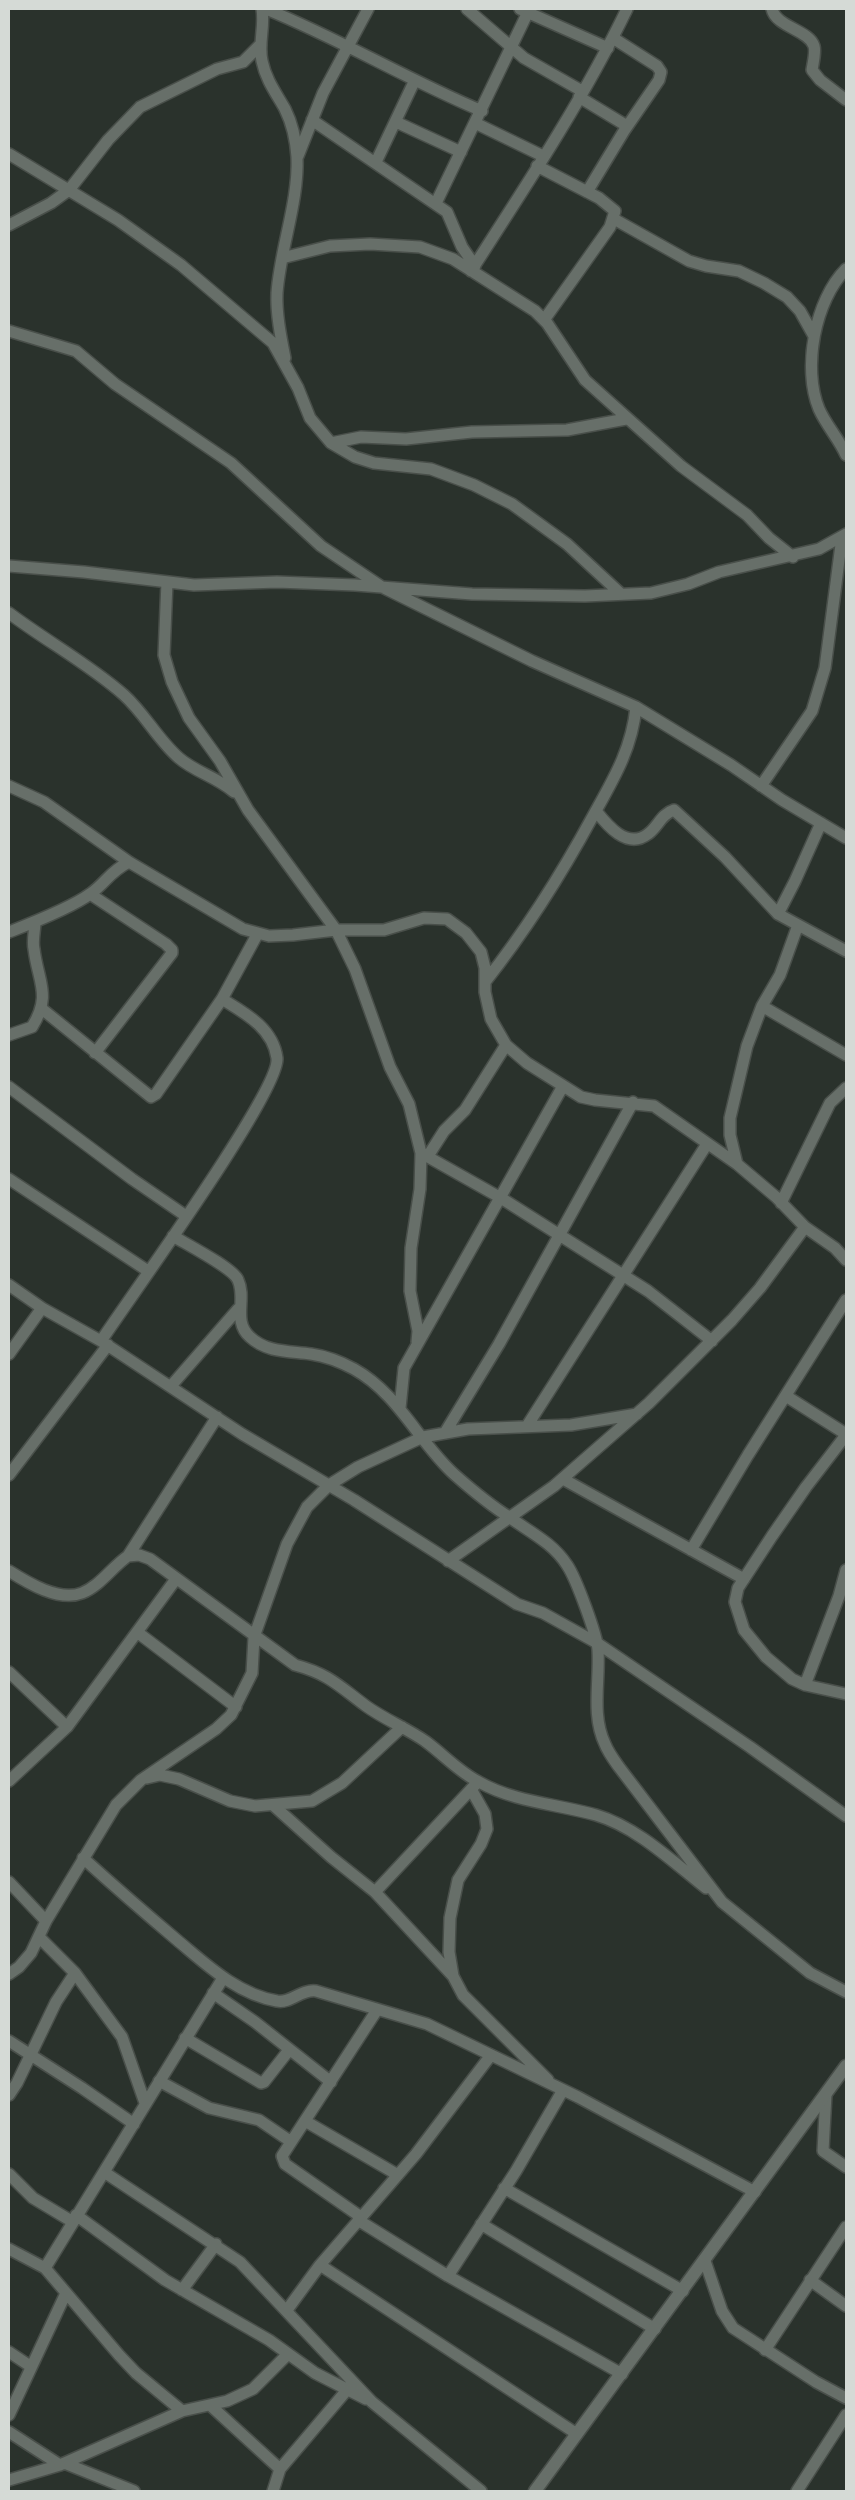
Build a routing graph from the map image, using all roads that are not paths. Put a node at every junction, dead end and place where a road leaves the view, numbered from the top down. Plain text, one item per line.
1 (262, 9) edge
2 (266, 9) edge
3 (368, 9) edge
4 (467, 9) edge
5 (627, 9) edge
6 (772, 9) edge
7 (524, 10) edge
8 (610, 43) junction
9 (259, 46) junction
10 (348, 46) junction
11 (511, 48) junction
12 (414, 82) junction
13 (581, 94) junction
14 (846, 100) edge
15 (482, 111) junction
16 (312, 120) junction
17 (396, 122) junction
18 (475, 123) junction
19 (627, 126) junction
20 (461, 152) junction
21 (9, 154) edge
22 (544, 156) junction
23 (297, 158) junction
24 (376, 162) junction
25 (537, 166) junction
26 (69, 190) junction
27 (587, 192) junction
28 (436, 203) junction
29 (614, 219) junction
30 (9, 225) edge
31 (282, 258) junction
32 (846, 259) edge
33 (473, 268) junction
34 (843, 272) edge
35 (544, 320) junction
36 (9, 331) edge
37 (814, 336) junction
38 (288, 369) junction
39 (626, 419) junction
40 (331, 443) junction
41 (846, 455) edge
42 (844, 535) edge
43 (793, 557) junction
44 (9, 566) edge
45 (167, 582) junction
46 (382, 587) junction
47 (621, 594) junction
48 (9, 614) edge
49 (636, 707) junction
50 (9, 786) edge
51 (761, 786) junction
52 (242, 800) junction
53 (596, 810) junction
54 (821, 823) junction
55 (846, 838) edge
56 (129, 862) junction
57 (90, 894) junction
58 (778, 914) junction
59 (36, 922) junction
60 (798, 925) junction
61 (336, 930) junction
62 (9, 932) edge
63 (258, 933) junction
64 (846, 951) edge
65 (485, 982) junction
66 (222, 999) junction
67 (762, 1006) junction
68 (42, 1009) junction
69 (9, 1034) edge
70 (506, 1045) junction
71 (96, 1053) junction
72 (846, 1055) edge
73 (9, 1086) edge
74 (564, 1086) junction
75 (846, 1088) edge
76 (633, 1102) junction
77 (707, 1144) junction
78 (424, 1154) junction
79 (737, 1164) junction
80 (9, 1179) edge
81 (501, 1198) junction
82 (781, 1203) junction
83 (186, 1216) junction
84 (804, 1227) junction
85 (559, 1234) junction
86 (173, 1236) junction
87 (846, 1260) edge
88 (148, 1272) junction
89 (623, 1274) junction
90 (9, 1285) edge
91 (846, 1300) edge
92 (42, 1308) junction
93 (238, 1309) junction
94 (712, 1341) junction
95 (417, 1342) junction
96 (105, 1343) junction
97 (9, 1354) edge
98 (171, 1386) junction
99 (786, 1396) junction
100 (400, 1408) junction
101 (637, 1414) junction
102 (217, 1417) junction
103 (528, 1426) junction
104 (446, 1431) junction
105 (846, 1434) edge
106 (423, 1437) junction
107 (9, 1475) edge
108 (563, 1479) junction
109 (329, 1485) junction
110 (510, 1518) junction
111 (691, 1550) junction
112 (128, 1556) junction
113 (448, 1561) junction
114 (846, 1570) edge
115 (9, 1571) edge
116 (176, 1579) junction
117 (744, 1579) junction
118 (137, 1632) junction
119 (254, 1637) junction
120 (597, 1643) junction
121 (9, 1672) edge
122 (805, 1685) junction
123 (846, 1694) edge
124 (236, 1707) junction
125 (67, 1727) junction
126 (402, 1727) junction
127 (140, 1780) junction
128 (9, 1781) edge
129 (474, 1785) junction
130 (273, 1805) junction
131 (846, 1816) edge
132 (83, 1858) junction
133 (9, 1882) edge
134 (375, 1892) junction
135 (722, 1902) junction
136 (46, 1920) junction
137 (39, 1936) junction
138 (76, 1973) junction
139 (9, 1974) edge
140 (453, 1976) junction
141 (223, 1978) junction
142 (846, 1992) edge
143 (213, 1993) junction
144 (377, 2010) junction
145 (185, 2038) junction
146 (9, 2041) edge
147 (289, 2050) junction
148 (30, 2055) junction
149 (491, 2055) junction
150 (844, 2073) edge
151 (159, 2081) junction
152 (331, 2082) junction
153 (558, 2088) junction
154 (826, 2094) junction
155 (9, 2095) edge
156 (145, 2103) junction
157 (305, 2121) junction
158 (134, 2124) junction
159 (290, 2142) junction
160 (846, 2167) edge
161 (104, 2172) junction
162 (9, 2174) edge
163 (398, 2175) junction
164 (504, 2188) junction
165 (755, 2192) junction
166 (75, 2218) junction
167 (360, 2219) junction
168 (481, 2224) junction
169 (846, 2227) edge
170 (216, 2244) junction
171 (9, 2249) edge
172 (705, 2261) junction
173 (320, 2265) junction
174 (45, 2268) junction
175 (448, 2276) junction
176 (810, 2280) junction
177 (182, 2290) junction
178 (683, 2291) junction
179 (66, 2293) junction
180 (846, 2306) edge
181 (287, 2310) junction
182 (655, 2329) junction
183 (765, 2350) junction
184 (9, 2352) edge
185 (288, 2354) junction
186 (30, 2366) junction
187 (622, 2374) junction
188 (347, 2390) junction
189 (846, 2398) edge
190 (372, 2402) junction
191 (210, 2405) junction
192 (182, 2411) junction
193 (9, 2415) edge
194 (846, 2415) edge
195 (9, 2432) edge
196 (577, 2434) junction
197 (62, 2464) junction
198 (280, 2469) junction
199 (9, 2480) edge
200 (134, 2491) edge
201 (273, 2491) edge
202 (481, 2491) edge
203 (535, 2491) edge
204 (797, 2491) edge

1 - 9 street
2 - 10 street
3 - 10 street
4 - 11 street
5 - 8 street
6 - 14 street
7 - 8 street
7 - 11 street
8 - 13 street
8 - 19 street
9 - 23 street
9 - 26 street
10 - 12 street
10 - 16 street
11 - 13 street
11 - 15 street
12 - 15 street
12 - 17 street
13 - 19 street
13 - 22 street
15 - 18 street
16 - 23 street
16 - 24 street
17 - 20 street
17 - 24 street
18 - 20 street
18 - 22 street
19 - 27 street
20 - 28 street
21 - 26 street
22 - 25 street
23 - 31 street
24 - 28 street
25 - 27 street
25 - 33 street
26 - 30 street
26 - 38 street
27 - 29 street
28 - 33 street
29 - 35 street
29 - 37 street
31 - 33 street
31 - 38 street
32 - 34 street
33 - 35 street
34 - 37 street
35 - 39 street
36 - 46 street
37 - 41 street
38 - 40 street
39 - 40 street
39 - 43 street
40 - 47 street
42 - 43 street
42 - 51 street
43 - 47 street
44 - 45 street
45 - 46 street
45 - 52 street
46 - 47 street
46 - 49 street
48 - 52 street
49 - 51 street
49 - 53 street
50 - 56 street
51 - 54 street
52 - 61 street
53 - 58 street
53 - 65 street
54 - 55 street
54 - 58 street
56 - 57 street
56 - 63 street
57 - 59 street
57 - 71 street
58 - 60 street
59 - 62 street
59 - 68 street
60 - 64 street
60 - 67 street
61 - 63 street
61 - 65 street
61 - 78 street
63 - 66 street
65 - 70 street
66 - 71 street
66 - 83 street
67 - 72 street
67 - 79 street
68 - 69 street
68 - 71 street
70 - 74 street
70 - 78 street
73 - 83 street
74 - 76 street
74 - 81 street
75 - 82 street
76 - 77 street
76 - 85 street
77 - 79 street
77 - 89 street
78 - 81 street
78 - 95 street
79 - 82 street
80 - 88 street
81 - 85 street
81 - 95 street
82 - 84 street
83 - 86 street
84 - 87 street
84 - 94 street
85 - 89 street
85 - 104 street
86 - 88 street
86 - 93 street
88 - 96 street
89 - 94 street
89 - 103 street
90 - 92 street
91 - 99 street
92 - 96 street
92 - 97 street
93 - 98 street
93 - 100 street
94 - 101 street
95 - 100 street
96 - 98 street
96 - 107 street
98 - 102 street
99 - 105 street
99 - 111 street
100 - 106 street
101 - 103 street
101 - 108 street
102 - 109 street
102 - 112 street
103 - 104 street
104 - 106 street
105 - 117 street
106 - 109 street
106 - 110 street
108 - 110 street
108 - 111 street
109 - 113 street
109 - 119 street
110 - 113 street
110 - 120 street
111 - 117 street
112 - 115 street
112 - 116 street
113 - 120 street
114 - 122 street
116 - 118 street
116 - 119 street
117 - 122 street
118 - 124 street
118 - 125 street
119 - 124 street
119 - 126 street
120 - 131 street
120 - 135 street
121 - 125 street
122 - 123 street
124 - 127 street
125 - 128 street
126 - 129 street
126 - 130 street
127 - 130 street
127 - 132 street
129 - 134 street
129 - 135 street
129 - 140 street
130 - 134 street
132 - 136 street
132 - 141 street
133 - 136 street
134 - 140 street
135 - 142 street
136 - 137 street
137 - 138 street
137 - 139 street
138 - 148 street
138 - 156 street
140 - 153 street
141 - 143 street
141 - 144 street
143 - 145 street
143 - 147 street
144 - 149 street
144 - 152 street
145 - 147 street
145 - 151 street
146 - 148 street
147 - 152 street
148 - 155 street
148 - 158 street
149 - 153 street
149 - 163 street
150 - 154 street
151 - 156 street
151 - 159 street
152 - 157 street
153 - 164 street
153 - 165 street
154 - 160 street
154 - 165 street
156 - 158 street
157 - 159 street
157 - 163 street
158 - 161 street
159 - 167 street
161 - 166 street
161 - 170 street
162 - 166 street
163 - 167 street
164 - 168 street
164 - 178 street
165 - 172 street
166 - 174 street
166 - 177 street
167 - 173 street
167 - 175 street
168 - 175 street
168 - 182 street
169 - 176 street
170 - 177 street
170 - 181 street
171 - 174 street
172 - 178 street
172 - 183 street
173 - 181 street
173 - 196 street
174 - 179 street
175 - 187 street
176 - 180 street
176 - 183 street
177 - 185 street
178 - 182 street
179 - 186 street
179 - 192 street
181 - 190 street
182 - 187 street
183 - 189 street
184 - 186 street
185 - 188 street
185 - 191 street
186 - 193 street
187 - 196 street
188 - 190 street
188 - 198 street
190 - 202 street
191 - 192 street
191 - 198 street
192 - 197 street
194 - 204 street
195 - 197 street
196 - 203 street
197 - 199 street
197 - 200 street
198 - 201 street

